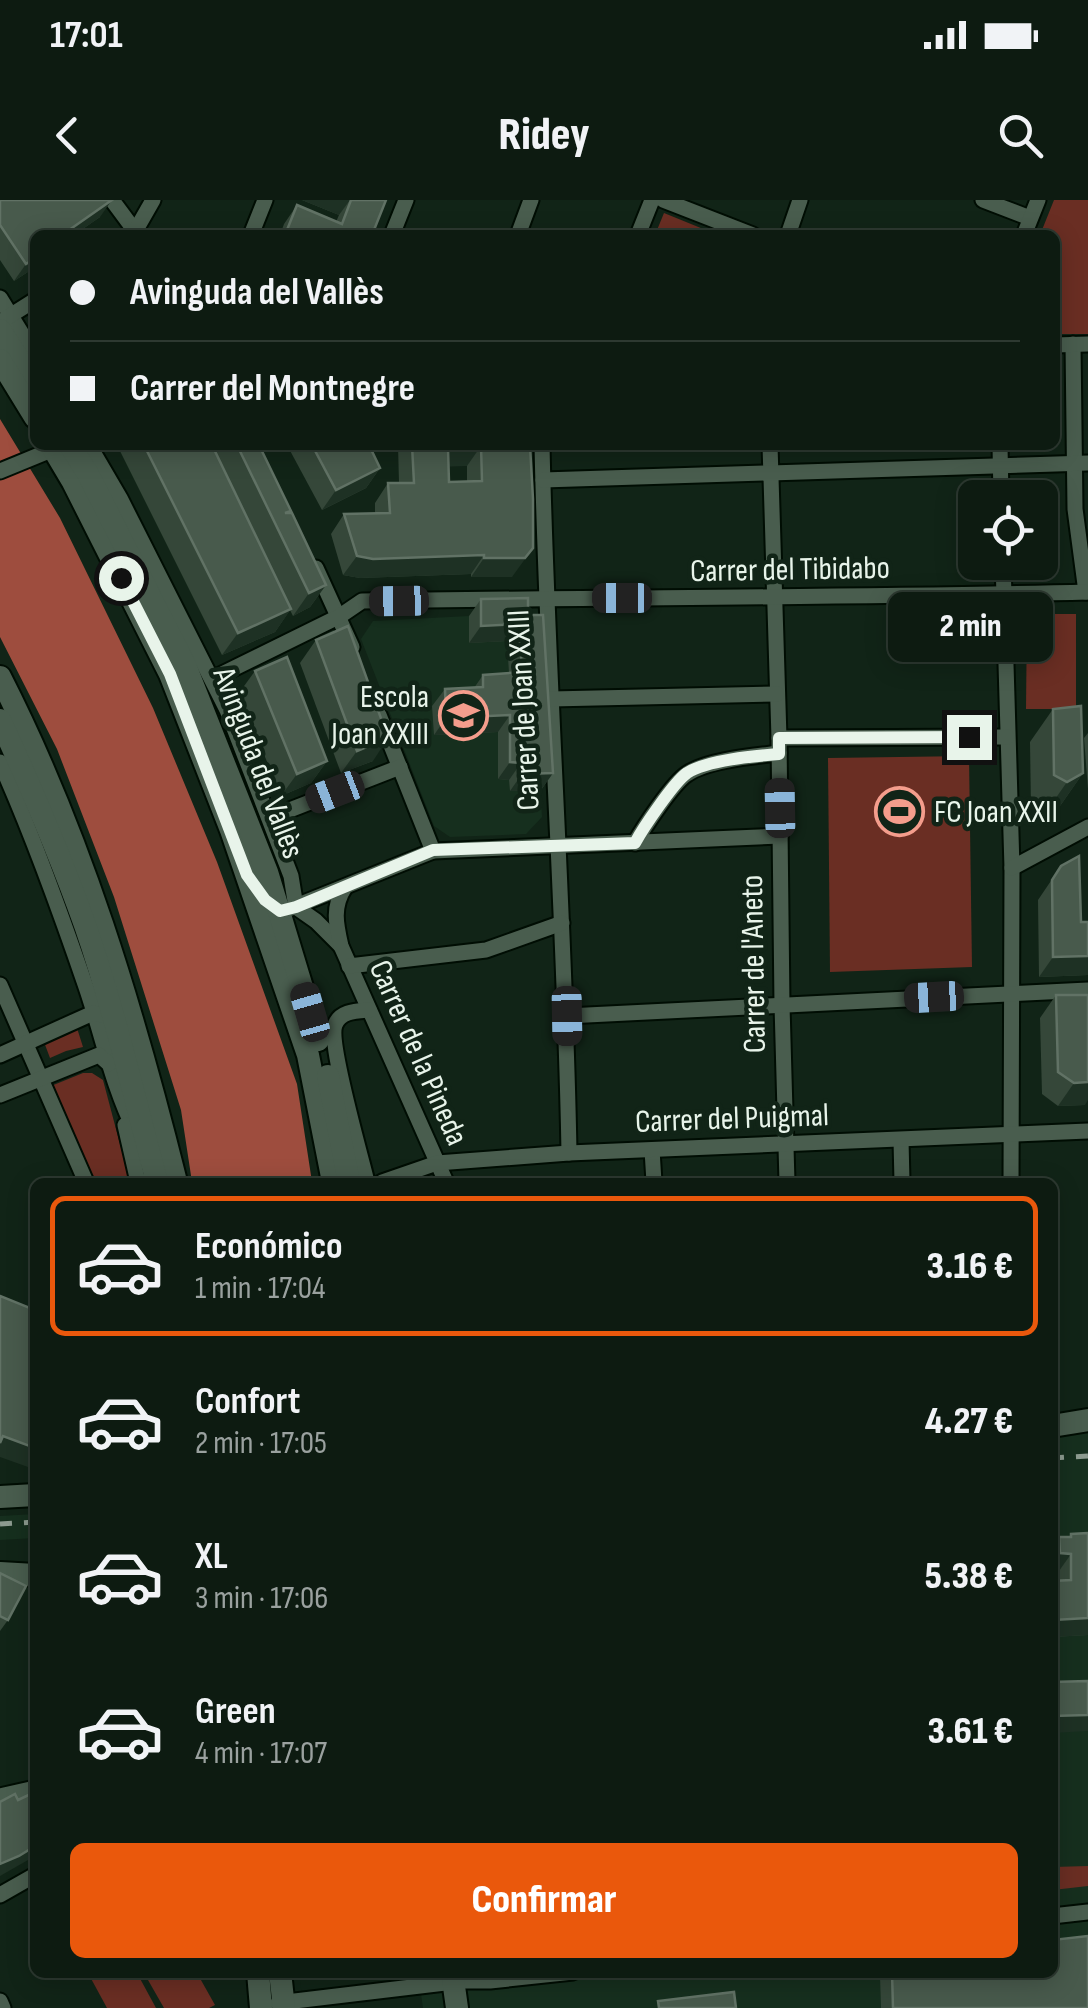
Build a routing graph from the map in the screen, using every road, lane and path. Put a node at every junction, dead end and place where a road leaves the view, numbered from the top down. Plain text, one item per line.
1 (112, 200) edge
2 (153, 200) edge
3 (265, 200) edge
4 (406, 200) edge
5 (531, 200) edge
6 (652, 200) edge
7 (663, 200) edge
8 (800, 200) edge
9 (983, 200) edge
10 (1038, 200) edge
11 (1030, 218) junction
12 (133, 230) edge
13 (138, 230) edge
14 (253, 230) edge
15 (394, 230) edge
16 (520, 230) edge
17 (640, 230) edge
18 (740, 230) edge
19 (790, 230) edge
20 (1026, 230) edge
21 (0, 298) edge
22 (30, 305) edge
23 (4, 322) edge
24 (1081, 344) edge
25 (30, 350) edge
26 (0, 360) edge
27 (30, 374) edge
28 (30, 409) edge
29 (50, 450) edge
30 (55, 450) edge
31 (57, 450) edge
32 (92, 450) edge
33 (542, 450) edge
34 (770, 450) edge
35 (1000, 450) edge
36 (1081, 463) edge
37 (1000, 466) junction
38 (0, 472) edge
39 (770, 474) junction
40 (543, 480) junction
41 (1001, 480) edge
42 (306, 548) edge
43 (1004, 580) edge
44 (1087, 592) edge
45 (1004, 594) junction
46 (546, 598) junction
47 (774, 598) junction
48 (340, 616) junction
49 (284, 622) edge
50 (292, 640) junction
51 (360, 666) edge
52 (0, 677) edge
53 (212, 679) junction
54 (778, 694) junction
55 (551, 699) junction
56 (373, 700) edge
57 (1007, 737) junction
58 (7, 740) edge
59 (779, 746) junction
60 (400, 767) junction
61 (20, 780) edge
62 (270, 818) junction
63 (1088, 827) edge
64 (780, 836) junction
65 (635, 843) junction
66 (55, 846) junction
67 (558, 847) junction
68 (433, 850) junction
69 (1012, 868) junction
70 (247, 875) junction
71 (48, 880) junction
72 (345, 888) junction
73 (288, 909) junction
74 (562, 923) junction
75 (341, 946) junction
76 (350, 966) junction
77 (0, 985) edge
78 (1088, 990) edge
79 (1011, 993) junction
80 (782, 1005) junction
81 (369, 1010) junction
82 (104, 1015) junction
83 (567, 1016) junction
84 (25, 1042) junction
85 (140, 1044) junction
86 (0, 1055) edge
87 (108, 1064) junction
88 (40, 1079) junction
89 (1, 1093) edge
90 (1088, 1131) edge
91 (1011, 1136) junction
92 (901, 1140) junction
93 (786, 1144) junction
94 (652, 1150) junction
95 (570, 1153) junction
96 (437, 1163) junction
97 (150, 1177) edge
98 (84, 1178) edge
99 (175, 1178) edge
100 (332, 1178) edge
101 (348, 1178) edge
102 (366, 1178) edge
103 (394, 1178) edge
104 (444, 1178) edge
105 (654, 1178) edge
106 (787, 1178) edge
107 (902, 1178) edge
108 (1011, 1178) edge
109 (1088, 1420) edge
110 (1058, 1425) edge
111 (0, 1573) edge
112 (30, 1574) edge
113 (30, 1789) edge
114 (0, 1796) edge
115 (30, 1878) edge
116 (0, 1895) edge
117 (1088, 1912) edge
118 (1058, 1915) edge
119 (261, 1978) edge
120 (279, 1978) edge
121 (523, 1978) edge
122 (490, 1982) junction
123 (445, 1990) edge
124 (0, 2001) edge
125 (274, 2006) edge
126 (4, 2008) edge

1 - 12 street
2 - 13 street
3 - 14 street
4 - 15 street
5 - 16 street
6 - 17 street
7 - 18 street
8 - 19 street
9 - 11 street
10 - 11 street
11 - 20 street
21 - 23 street
22 - 23 street
23 - 25 street
23 - 27 main road
24 - 36 street
26 - 28 main road
29 - 38 street
30 - 70 main road, Avinguda del Vallès
31 - 73 main road, Avinguda del Vallès
32 - 53 street, Avinguda del Vallès
33 - 40 street, Carrer de Joan XXIII
34 - 39 street, Carrer de l'Aneto
35 - 37 street
36 - 37 street
36 - 44 street
37 - 39 street
37 - 41 street
39 - 40 street
39 - 47 street, Carrer de l'Aneto
40 - 46 street, Carrer de Joan XXIII
42 - 48 street
43 - 45 street
44 - 45 street, Carrer del Tibidabo
45 - 47 street, Carrer del Tibidabo
45 - 57 street
46 - 47 street, Carrer del Tibidabo
46 - 48 street, Carrer del Tibidabo
46 - 55 street, Carrer de Joan XXIII
47 - 54 street, Carrer de l'Aneto
48 - 50 street, Carrer del Tibidabo
48 - 51 street
49 - 50 street
50 - 53 street, Carrer del Tibidabo
52 - 58 main road
53 - 62 street, Avinguda del Vallès
54 - 55 street
54 - 59 street, Carrer de l'Aneto
55 - 67 street, Carrer de Joan XXIII
56 - 60 street
57 - 59 street
57 - 69 street
58 - 61 main road
58 - 61 street
59 - 64 street, Carrer de l'Aneto
59 - 65 street
60 - 62 street
60 - 68 street
61 - 66 main road
61 - 71 street
61 - 85 main road
62 - 73 street, Avinguda del Vallès
63 - 69 street
64 - 65 street
64 - 80 street, Carrer de l'Aneto
65 - 67 street
66 - 71 street
66 - 82 main road
67 - 68 street
67 - 74 street, Carrer de Joan XXIII
68 - 72 street
69 - 79 street
70 - 73 street, Carrer de la Pineda
70 - 100 main road, Avinguda del Vallès
71 - 82 street
72 - 73 street
72 - 75 street, Carrer de la Pineda
73 - 75 street, Carrer de la Pineda
73 - 101 main road, Avinguda del Vallès
74 - 76 street
74 - 83 street, Carrer de Joan XXIII
75 - 76 street, Carrer de la Pineda
76 - 81 street, Carrer de la Pineda
77 - 84 street
78 - 79 street
79 - 80 street
79 - 91 street
80 - 83 street
80 - 93 street, Carrer de l'Aneto
81 - 96 street, Carrer de la Pineda
81 - 102 street
82 - 84 street
82 - 85 street
82 - 87 street
82 - 97 main road
83 - 95 street, Carrer de Joan XXIII
84 - 86 street
84 - 88 street
85 - 99 main road
87 - 88 street
87 - 97 street
88 - 89 street
88 - 98 street
90 - 91 street, Carrer del Puigmal
91 - 92 street, Carrer del Puigmal
91 - 108 street
92 - 93 street, Carrer del Puigmal
92 - 107 street
93 - 94 street, Carrer del Puigmal
93 - 106 street, Carrer de l'Aneto
94 - 95 street, Carrer del Puigmal
94 - 105 street
95 - 96 street, Carrer del Puigmal
96 - 103 street, Carrer del Puigmal
96 - 104 street, Carrer de la Pineda
109 - 110 main road
111 - 112 main road
113 - 114 street
115 - 116 street
117 - 118 street
119 - 125 main road
120 - 125 main road
121 - 122 street
122 - 123 street
122 - 123 street
123 - 125 street
124 - 126 street

